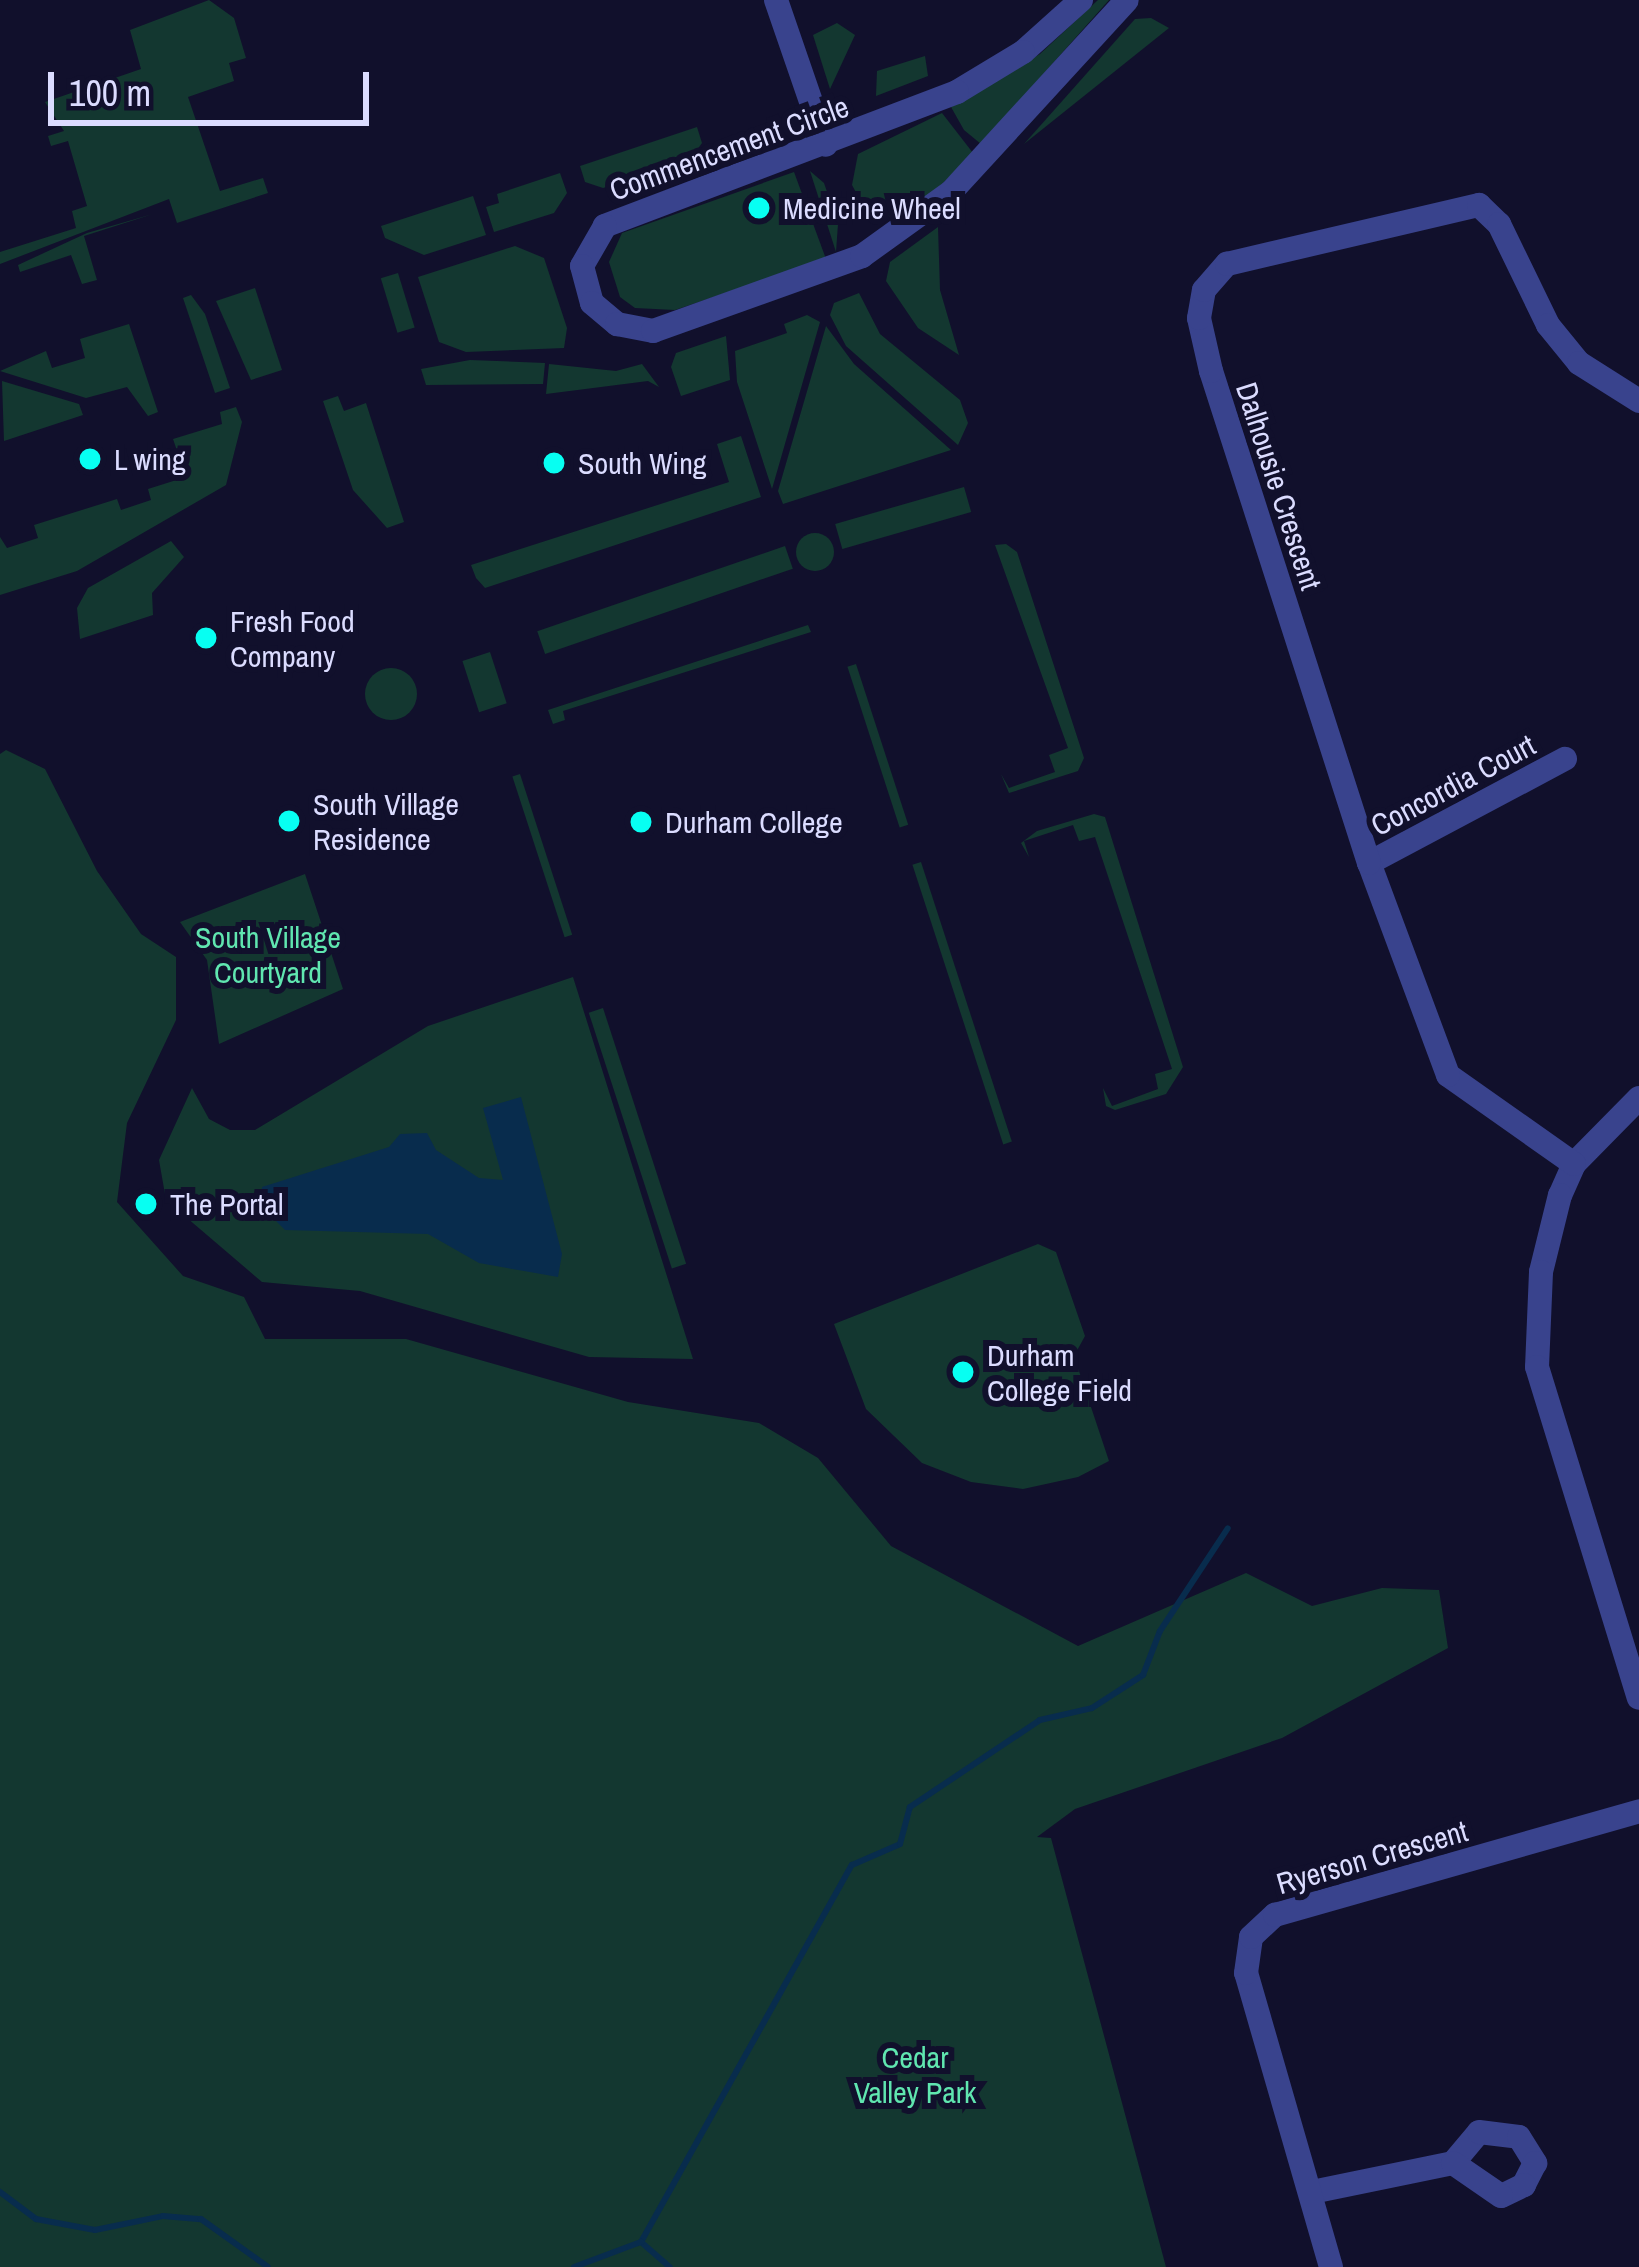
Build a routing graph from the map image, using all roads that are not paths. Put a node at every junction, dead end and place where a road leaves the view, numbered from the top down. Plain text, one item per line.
1 (776, 0) edge
2 (1081, 0) edge
3 (1127, 0) edge
4 (826, 145) junction
5 (1639, 401) edge
6 (1564, 760) dead end
7 (1369, 863) junction
8 (1639, 1098) edge
9 (1574, 1164) junction
10 (1639, 1698) edge
11 (1639, 1810) edge
12 (1453, 2163) dead end
13 (1312, 2192) junction
14 (1331, 2267) edge

1 - 4 street
2 - 4 street, Commencement Circle
3 - 4 street, Commencement Circle
5 - 7 street, Dalhousie Crescent
6 - 7 street, Concordia Court
7 - 9 street, Dalhousie Crescent
8 - 9 street
9 - 10 street
11 - 13 street, Ryerson Crescent
12 - 13 street
13 - 14 street, Ryerson Crescent

